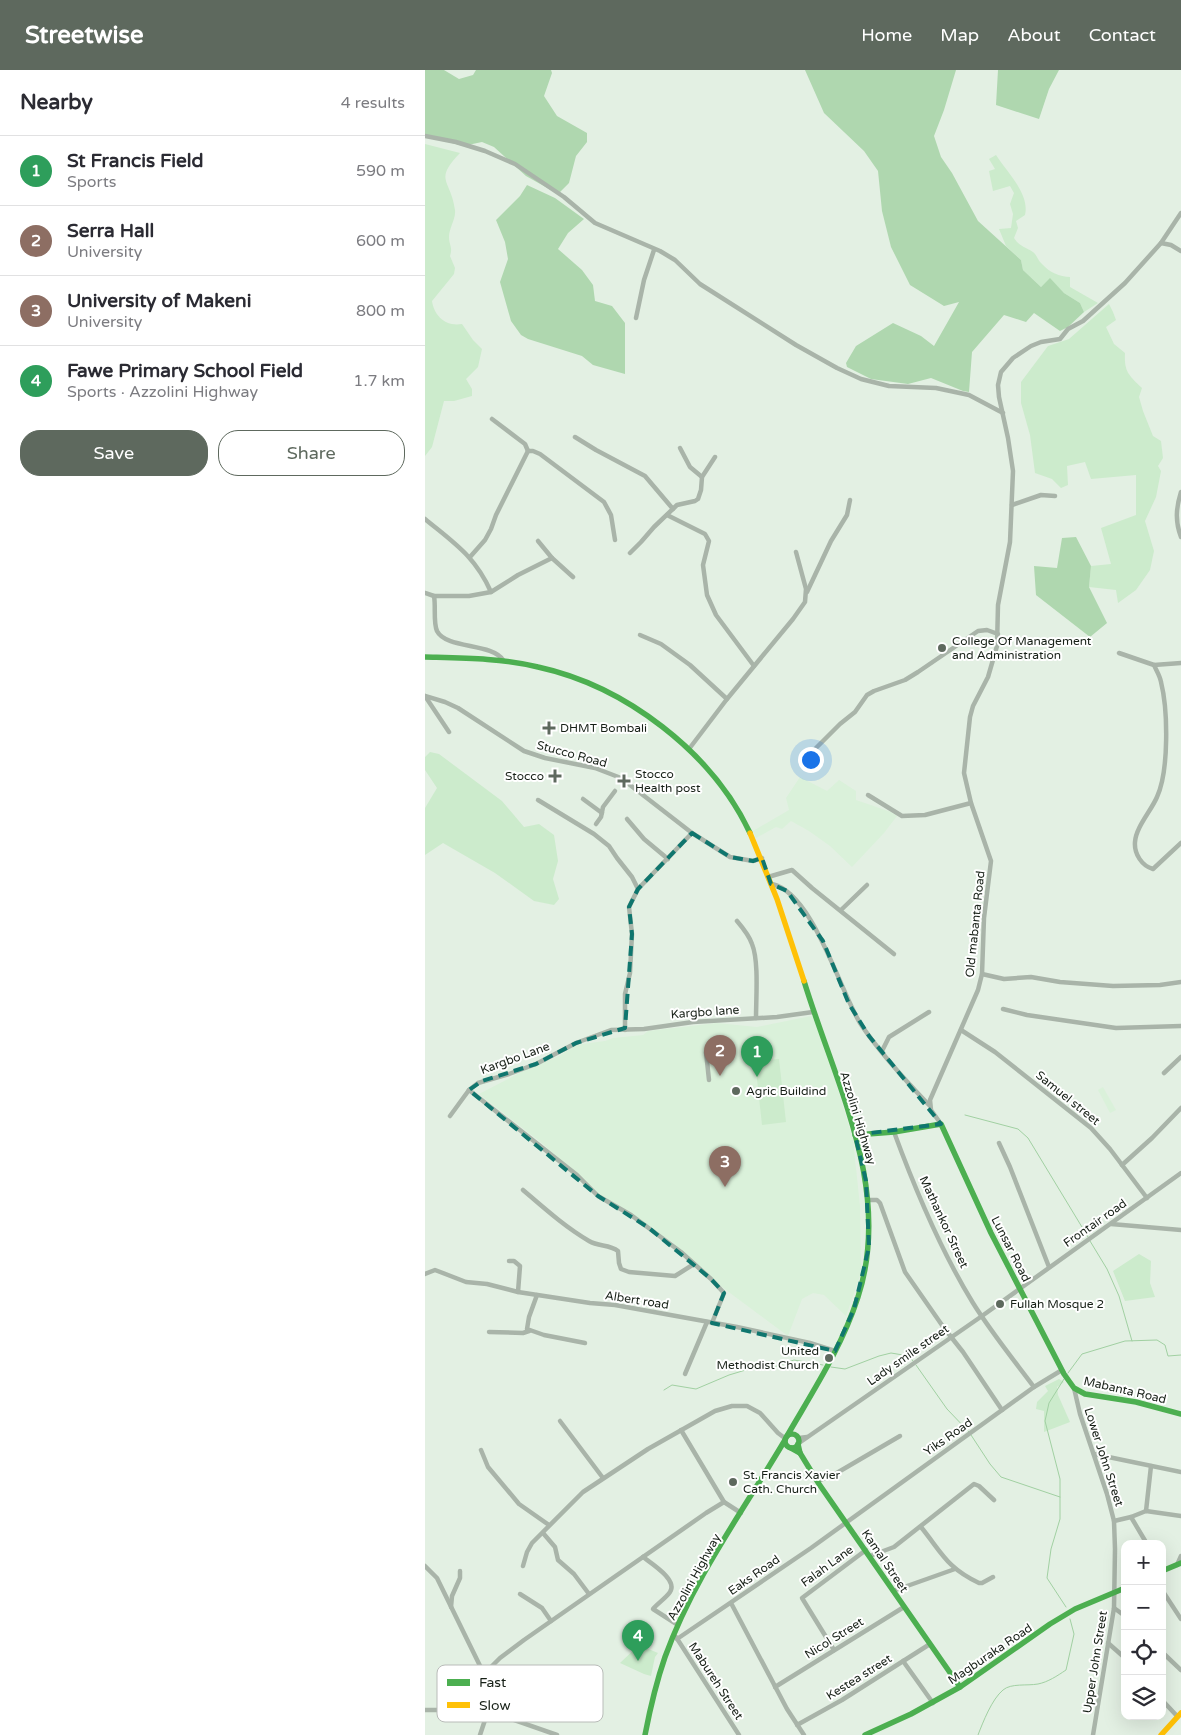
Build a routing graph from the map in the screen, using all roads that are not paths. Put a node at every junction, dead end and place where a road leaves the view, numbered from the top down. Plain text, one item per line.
1 (425, 136) edge
2 (1181, 213) edge
3 (1161, 243) junction
4 (654, 250) junction
5 (1181, 251) edge
6 (636, 318) dead end
7 (1003, 413) junction
8 (492, 419) dead end
9 (575, 437) dead end
10 (681, 448) dead end
11 (528, 451) junction
12 (715, 457) dead end
13 (702, 477) junction
14 (1181, 492) edge
15 (1055, 496) dead end
16 (850, 500) dead end
17 (1012, 505) junction
18 (673, 509) junction
19 (667, 516) junction
20 (425, 519) edge
21 (1181, 537) edge
22 (615, 540) dead end
23 (538, 541) dead end
24 (796, 552) dead end
25 (630, 553) dead end
26 (470, 557) junction
27 (552, 558) junction
28 (573, 577) dead end
29 (491, 592) junction
30 (425, 593) edge
31 (807, 594) junction
32 (434, 596) junction
33 (998, 634) junction
34 (640, 635) dead end
35 (1119, 653) dead end
36 (425, 657) edge
37 (503, 660) junction
38 (1181, 663) edge
39 (1154, 665) junction
40 (754, 666) junction
41 (425, 696) edge
42 (727, 699) junction
43 (449, 732) dead end
44 (689, 749) junction
45 (815, 749) dead end
46 (615, 790) dead end
47 (868, 795) dead end
48 (583, 799) dead end
49 (538, 800) dead end
50 (971, 803) junction
51 (602, 813) junction
52 (627, 820) dead end
53 (596, 824) dead end
54 (692, 833) junction
55 (1181, 842) edge
56 (762, 858) junction
57 (668, 859) junction
58 (768, 877) junction
59 (771, 884) junction
60 (867, 885) dead end
61 (638, 889) junction
62 (841, 910) junction
63 (737, 920) dead end
64 (895, 954) dead end
65 (982, 974) junction
66 (1181, 982) edge
67 (1003, 1009) dead end
68 (813, 1012) junction
69 (929, 1012) dead end
70 (756, 1018) junction
71 (1181, 1026) edge
72 (625, 1030) junction
73 (961, 1030) junction
74 (599, 1036) joint
75 (881, 1051) junction
76 (706, 1052) dead end
77 (1181, 1057) edge
78 (1164, 1073) dead end
79 (709, 1080) dead end
80 (469, 1090) junction
81 (929, 1105) junction
82 (1181, 1108) edge
83 (450, 1116) dead end
84 (941, 1124) junction
85 (895, 1132) junction
86 (855, 1135) junction
87 (999, 1143) dead end
88 (1122, 1165) junction
89 (1181, 1173) edge
90 (523, 1190) dead end
91 (1147, 1198) junction
92 (868, 1200) junction
93 (1111, 1224) junction
94 (1181, 1230) edge
95 (509, 1261) dead end
96 (695, 1264) junction
97 (1049, 1267) junction
98 (425, 1274) edge
99 (1019, 1289) junction
100 (518, 1292) junction
101 (537, 1295) junction
102 (982, 1316) junction
103 (709, 1322) junction
104 (529, 1331) junction
105 (489, 1332) dead end
106 (951, 1337) junction
107 (585, 1343) dead end
108 (835, 1351) junction
109 (1063, 1372) junction
110 (685, 1374) dead end
111 (1068, 1380) joint
112 (1033, 1387) junction
113 (1074, 1388) junction
114 (1002, 1410) junction
115 (1181, 1414) edge
116 (560, 1421) dead end
117 (794, 1424) junction
118 (681, 1430) junction
119 (900, 1436) dead end
120 (786, 1438) junction
121 (798, 1440) junction
122 (790, 1447) junction
123 (481, 1450) dead end
124 (779, 1452) junction
125 (800, 1453) junction
126 (1094, 1454) junction
127 (1151, 1466) junction
128 (1181, 1472) edge
129 (603, 1478) junction
130 (817, 1481) junction
131 (994, 1500) dead end
132 (723, 1502) junction
133 (1146, 1511) junction
134 (741, 1513) junction
135 (1181, 1516) edge
136 (1131, 1517) junction
137 (1113, 1521) junction
138 (846, 1522) junction
139 (549, 1525) junction
140 (921, 1527) junction
141 (543, 1533) junction
142 (1145, 1540) edge
143 (868, 1553) junction
144 (1181, 1556) edge
145 (643, 1557) junction
146 (1179, 1564) edge
147 (425, 1566) edge
148 (523, 1566) dead end
149 (955, 1569) junction
150 (1166, 1569) edge
151 (460, 1571) dead end
152 (993, 1577) dead end
153 (1121, 1589) edge
154 (893, 1592) junction
155 (1114, 1592) junction
156 (521, 1594) dead end
157 (589, 1594) junction
158 (1166, 1596) edge
159 (731, 1603) junction
160 (904, 1607) junction
161 (451, 1608) junction
162 (1114, 1608) junction
163 (1121, 1613) edge
164 (1181, 1619) edge
165 (551, 1621) junction
166 (678, 1625) junction
167 (675, 1636) junction
168 (1108, 1643) junction
169 (930, 1644) junction
170 (834, 1650) junction
171 (1121, 1654) edge
172 (1166, 1656) edge
173 (903, 1661) junction
174 (480, 1665) edge
175 (493, 1665) edge
176 (1181, 1670) edge
177 (775, 1687) junction
178 (960, 1687) junction
179 (933, 1703) junction
180 (1166, 1704) edge
181 (1179, 1715) edge
182 (484, 1722) edge
183 (520, 1722) edge
184 (797, 1725) junction
185 (480, 1735) edge
186 (557, 1735) edge
187 (645, 1735) edge
188 (739, 1735) edge
189 (804, 1735) edge
190 (865, 1735) edge
191 (1093, 1735) edge
192 (1161, 1735) edge

1 - 4 street
2 - 3 street, Old mabanta Road
3 - 5 street
3 - 7 street, Old mabanta Road
4 - 6 street
4 - 7 street
7 - 17 street, Old mabanta Road
8 - 11 street
9 - 18 street
10 - 13 street
11 - 22 street
11 - 26 street
12 - 13 street
13 - 18 street
14 - 21 street
15 - 17 street
16 - 31 street
17 - 33 street, Old mabanta Road
18 - 19 street
19 - 25 street
19 - 40 street
20 - 26 street
23 - 27 street
24 - 31 street
26 - 29 street
27 - 28 street
27 - 29 street
29 - 32 street
30 - 32 street
31 - 40 street
32 - 37 street
33 - 45 street
33 - 50 street, Old mabanta Road
34 - 42 street
35 - 39 street
36 - 37 main road, Azzolini Highway
37 - 44 main road, Azzolini Highway
38 - 39 street
39 - 55 street
40 - 42 street
41 - 43 street
41 - 54 street, Stucco Road
42 - 44 street
44 - 56 main road, Azzolini Highway
46 - 51 street
47 - 50 street
48 - 51 street
49 - 61 street
50 - 65 street, Old mabanta Road
51 - 53 street
52 - 57 street
54 - 56 street, Stucco Road
54 - 57 street
56 - 58 main road, Azzolini Highway
57 - 61 street
58 - 59 main road, Azzolini Highway
58 - 62 street
59 - 68 main road, Azzolini Highway
59 - 75 street
60 - 62 street
61 - 72 street
62 - 64 street
63 - 70 street
65 - 66 street
65 - 73 street, Old mabanta Road
67 - 71 street
68 - 70 street, Kargbo lane
68 - 86 main road, Azzolini Highway
69 - 75 street
70 - 72 street, Kargbo lane
72 - 74 street, Kargbo lane
73 - 81 street, Old mabanta Road
73 - 88 street, Samuel street
74 - 80 street, Kargbo Lane
75 - 81 street
76 - 79 street
77 - 78 street
80 - 83 street, Kargbo Lane
80 - 96 street
81 - 84 street
82 - 88 street
84 - 85 main road
84 - 99 main road, Lunsar Road
85 - 86 main road
85 - 102 street, Mathankor Street
86 - 92 main road, Azzolini Highway
87 - 97 street
88 - 91 street, Samuel street
89 - 91 street, Frontair road
90 - 96 street
91 - 93 street, Frontair road
92 - 106 street
92 - 108 main road, Azzolini Highway
93 - 94 street
93 - 97 street, Frontair road
95 - 100 street
96 - 103 street
97 - 99 street, Frontair road
98 - 100 street, Albert road
99 - 102 street, Lady smile street
99 - 109 main road, Lunsar Road
100 - 101 street, Albert road
101 - 103 street, Albert road
101 - 104 street
102 - 106 street, Lady smile street
102 - 112 street
103 - 108 street, Albert road
103 - 110 street
104 - 105 street
104 - 107 street
106 - 114 street
106 - 121 street, Lady smile street
108 - 117 main road, Azzolini Highway
109 - 111 main road, Lunsar Road
109 - 112 street, Yiks Road
111 - 113 main road, Mabanta Road
112 - 114 street, Yiks Road
113 - 115 main road, Mabanta Road
113 - 126 street, Lower John Street
114 - 138 street, Yiks Road
116 - 129 street
117 - 120 main road, Azzolini Highway
117 - 121 main road, Kamal Street
118 - 120 street
118 - 129 street
118 - 132 street
119 - 130 street
120 - 121 main road
120 - 122 main road
120 - 124 main road, Azzolini Highway
121 - 122 main road
121 - 125 main road, Kamal Street
122 - 124 main road
122 - 125 main road
123 - 139 street
124 - 134 main road, Azzolini Highway
125 - 130 main road, Kamal Street
126 - 127 street
126 - 137 street, Lower John Street
127 - 128 street
127 - 133 street
129 - 139 street
130 - 138 main road, Kamal Street
131 - 140 street
132 - 134 street
132 - 145 street
133 - 135 street
133 - 136 street
134 - 166 main road, Azzolini Highway
136 - 137 street
136 - 142 street
137 - 155 street, Lower John Street
138 - 143 main road, Kamal Street
138 - 159 street, Eaks Road
139 - 141 street
140 - 143 street
140 - 149 street
141 - 148 street
141 - 157 street
143 - 154 main road, Kamal Street
143 - 170 street, Falah Lane
144 - 146 street
145 - 157 street
145 - 166 street
146 - 150 main road
147 - 161 street
149 - 152 street
149 - 154 street
151 - 161 street
153 - 155 main road, Magburaka Road
154 - 160 main road, Kamal Street
155 - 162 street, Upper John Street
155 - 178 main road, Magburaka Road
156 - 165 street
157 - 165 street
158 - 164 street
159 - 167 street, Eaks Road
159 - 177 street
160 - 169 main road, Kamal Street
160 - 170 street, Nicol Street
161 - 174 street
162 - 163 street
162 - 168 street, Upper John Street
165 - 175 street
166 - 167 main road, Azzolini Highway
167 - 187 main road, Azzolini Highway
167 - 188 street, Mabureh Street
168 - 171 street
168 - 191 street, Upper John Street
169 - 173 street, Kestea street
169 - 178 main road, Kamal Street
170 - 177 street, Nicol Street
172 - 176 street
173 - 179 street
173 - 184 street, Kestea street
177 - 184 street
178 - 179 main road, Magburaka Road
179 - 190 main road, Magburaka Road
180 - 181 street
181 - 192 main road
182 - 185 street
183 - 186 street
184 - 189 street

